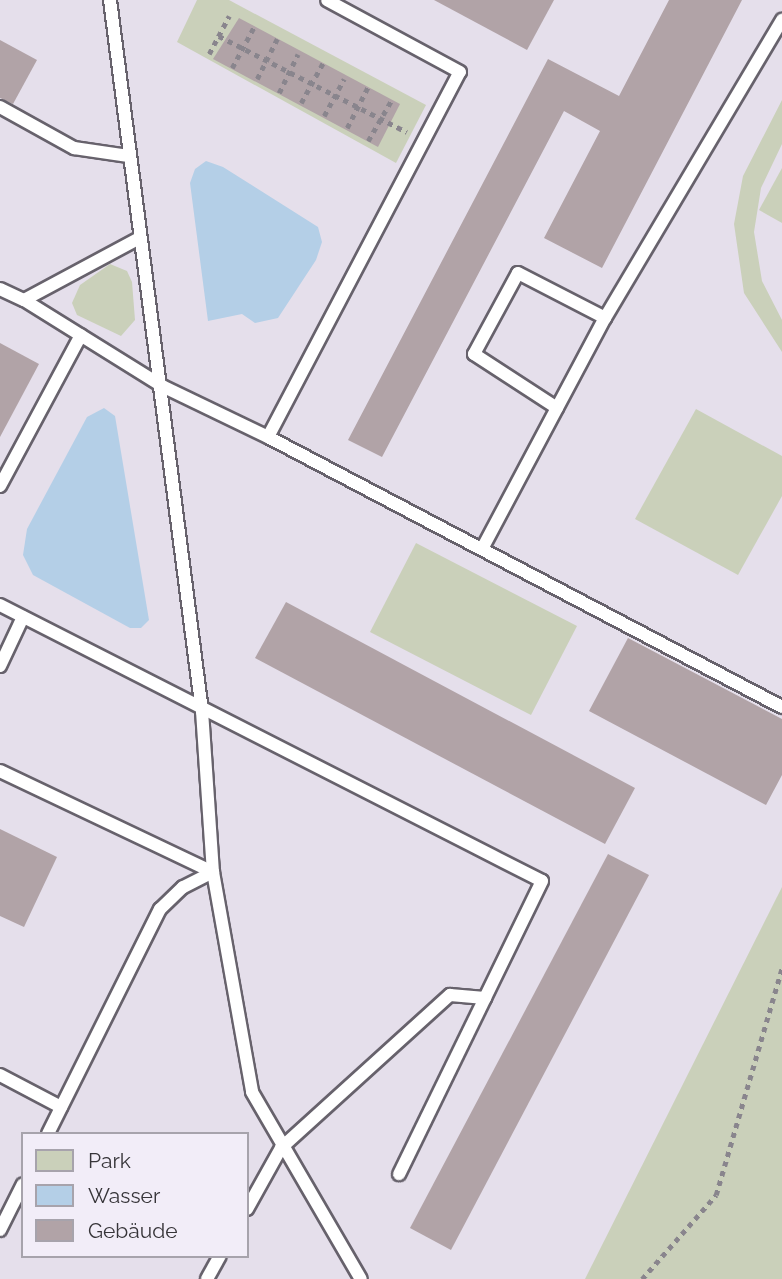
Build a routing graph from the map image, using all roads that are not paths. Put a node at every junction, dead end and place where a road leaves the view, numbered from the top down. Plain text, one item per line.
1 (110, 0) edge
2 (327, 0) edge
3 (782, 20) edge
4 (0, 107) edge
5 (128, 156) junction
6 (138, 239) junction
7 (0, 289) edge
8 (24, 300) junction
9 (605, 318) junction
10 (81, 335) junction
11 (162, 386) junction
12 (557, 408) junction
13 (268, 437) junction
14 (0, 486) edge
15 (482, 549) junction
16 (0, 605) edge
17 (23, 617) junction
18 (0, 667) edge
19 (782, 707) edge
20 (202, 711) junction
21 (0, 771) edge
22 (213, 872) junction
23 (485, 998) junction
24 (0, 1075) edge
25 (61, 1107) junction
26 (49, 1132) edge
27 (281, 1148) junction
28 (399, 1174) dead end
29 (21, 1188) edge
30 (248, 1207) edge
31 (0, 1230) edge
32 (219, 1258) edge
33 (208, 1279) edge
34 (361, 1279) edge

1 - 5 lane
2 - 13 lane
3 - 9 lane
4 - 5 lane
5 - 6 lane
6 - 8 lane
6 - 11 lane
7 - 8 lane
8 - 10 lane
9 - 12 lane
9 - 12 lane
10 - 11 lane
10 - 14 lane
11 - 13 lane
11 - 20 lane
12 - 15 lane
13 - 15 lane
15 - 19 lane
16 - 17 lane
17 - 18 lane
17 - 20 lane
20 - 22 lane
20 - 23 lane
21 - 22 lane
22 - 25 lane
22 - 27 lane
23 - 27 lane
23 - 28 lane
24 - 25 lane
25 - 26 lane
27 - 30 lane
27 - 34 lane
29 - 31 lane
32 - 33 lane

